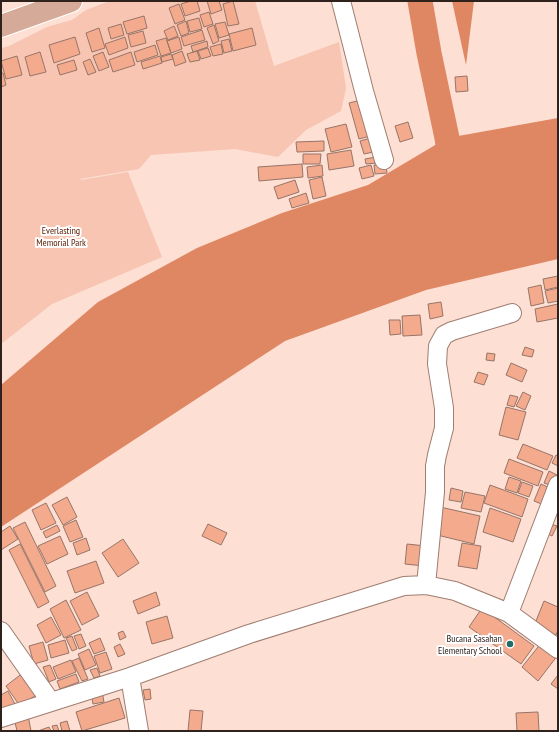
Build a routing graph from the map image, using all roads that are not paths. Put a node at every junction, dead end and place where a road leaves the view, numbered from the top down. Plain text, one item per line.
1 (71, 1) edge
2 (341, 1) edge
3 (1, 26) edge
4 (384, 160) dead end
5 (512, 313) dead end
6 (558, 486) edge
7 (426, 585) junction
8 (508, 613) junction
9 (1, 631) edge
10 (558, 649) edge
11 (130, 677) junction
12 (52, 702) junction
13 (1, 718) edge
14 (139, 731) edge

1 - 3 main road
2 - 4 street
5 - 7 street
6 - 8 street
7 - 8 street
7 - 11 street
8 - 10 street
9 - 12 street
11 - 12 street
11 - 14 street
12 - 13 street

